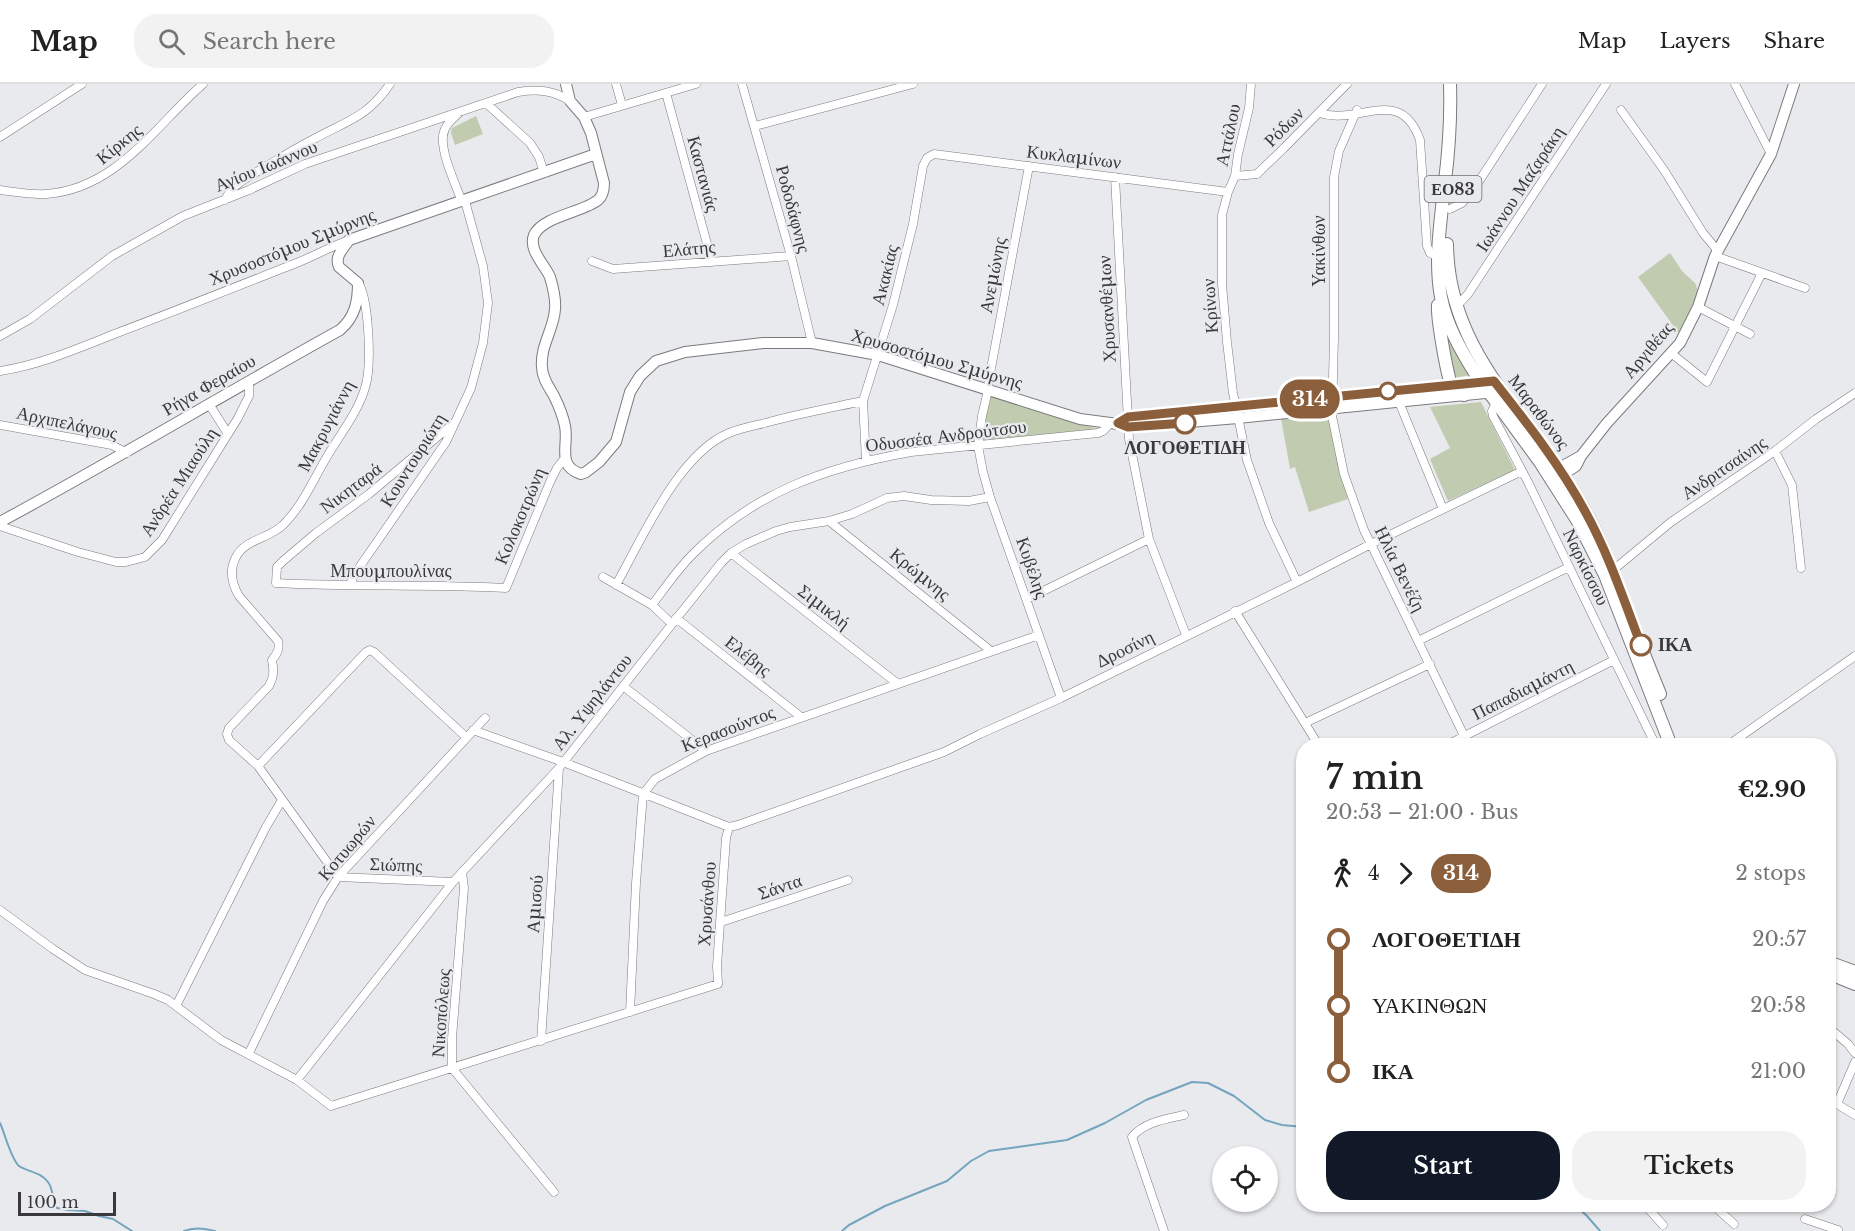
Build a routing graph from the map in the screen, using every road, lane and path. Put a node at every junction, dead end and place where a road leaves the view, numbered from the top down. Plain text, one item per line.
1 (82, 84) edge
2 (203, 84) edge
3 (390, 84) edge
4 (566, 84) edge
5 (616, 84) edge
6 (696, 84) edge
7 (742, 84) edge
8 (913, 84) edge
9 (1251, 84) edge
10 (1347, 84) edge
11 (1450, 84) edge
12 (1458, 84) edge
13 (1542, 84) edge
14 (1606, 84) edge
15 (1735, 84) edge
16 (1794, 84) edge
17 (666, 93) junction
18 (570, 101) junction
19 (486, 103) junction
20 (622, 105) junction
21 (1357, 110) junction
22 (1621, 110) dead end
23 (460, 112) junction
24 (1319, 113) junction
25 (584, 117) junction
26 (755, 126) junction
27 (0, 137) edge
28 (596, 154) junction
29 (1771, 154) junction
30 (923, 166) joint
31 (1029, 166) junction
32 (544, 173) junction
33 (1235, 176) junction
34 (1115, 177) junction
35 (0, 190) edge
36 (1228, 192) junction
37 (224, 200) junction
38 (463, 201) junction
39 (1450, 208) junction
40 (349, 240) junction
41 (1717, 254) junction
42 (791, 256) junction
43 (1439, 257) junction
44 (592, 261) dead end
45 (712, 262) junction
46 (1762, 273) junction
47 (358, 283) junction
48 (1440, 286) junction
49 (1805, 288) dead end
50 (1456, 307) junction
51 (1698, 307) junction
52 (1734, 327) junction
53 (1750, 334) dead end
54 (0, 336) edge
55 (812, 343) junction
56 (1671, 353) junction
57 (878, 355) junction
58 (0, 371) edge
59 (249, 381) junction
60 (1451, 385) junction
61 (1492, 387) junction
62 (988, 390) junction
63 (1855, 393) edge
64 (1464, 395) junction
65 (1333, 397) junction
66 (863, 401) junction
67 (1400, 402) junction
68 (1497, 403) junction
69 (209, 404) junction
70 (1235, 406) junction
71 (1332, 409) junction
72 (1238, 418) junction
73 (455, 422) junction
74 (0, 425) edge
75 (1122, 426) junction
76 (228, 434) junction
77 (978, 446) junction
78 (1775, 451) junction
79 (127, 453) junction
80 (565, 458) junction
81 (866, 460) junction
82 (1522, 471) junction
83 (1556, 474) junction
84 (990, 497) junction
85 (1443, 509) junction
86 (829, 521) junction
87 (0, 524) edge
88 (1149, 539) junction
89 (1371, 544) junction
90 (732, 553) junction
91 (1569, 567) junction
92 (1801, 568) dead end
93 (1612, 571) junction
94 (603, 578) dead end
95 (1297, 582) junction
96 (276, 583) joint
97 (350, 585) junction
98 (616, 585) junction
99 (506, 588) joint
100 (1027, 599) junction
101 (652, 605) junction
102 (1235, 611) junction
103 (674, 621) junction
104 (1039, 635) junction
105 (1186, 636) junction
106 (1418, 641) junction
107 (991, 651) junction
108 (1855, 656) edge
109 (1614, 660) junction
110 (1430, 664) junction
111 (898, 684) junction
112 (623, 687) junction
113 (1061, 698) junction
114 (801, 717) junction
115 (485, 718) dead end
116 (1305, 723) junction
117 (473, 730) junction
118 (1464, 736) junction
119 (466, 737) junction
120 (1314, 738) edge
121 (1460, 738) edge
122 (1652, 738) edge
123 (1668, 738) edge
124 (1677, 738) edge
125 (1737, 738) edge
126 (706, 751) junction
127 (561, 765) junction
128 (258, 766) junction
129 (643, 794) junction
130 (282, 800) junction
131 (729, 826) junction
132 (462, 872) junction
133 (338, 877) junction
134 (848, 880) dead end
135 (453, 882) junction
136 (0, 910) edge
137 (721, 922) junction
138 (1836, 965) edge
139 (1855, 972) edge
140 (1836, 976) edge
141 (1855, 984) edge
142 (176, 1006) junction
143 (630, 1012) junction
144 (1836, 1034) edge
145 (541, 1041) junction
146 (249, 1053) junction
147 (1855, 1053) edge
148 (1855, 1062) edge
149 (452, 1068) junction
150 (299, 1078) junction
151 (1836, 1097) edge
152 (1836, 1105) edge
153 (1184, 1115) dead end
154 (1855, 1115) edge
155 (554, 1192) dead end
156 (1651, 1212) edge
157 (1721, 1212) edge
158 (1805, 1219) dead end
159 (1734, 1224) dead end
160 (1663, 1225) dead end
161 (1164, 1231) edge
162 (1838, 1231) edge

1 - 27 street
2 - 35 street, Κίρκης
3 - 37 street
4 - 18 street
5 - 20 street
6 - 17 street
7 - 26 street, Ροδοδάφνης
8 - 26 street
9 - 33 street, Αττάλου
10 - 24 street, Ρόδων
11 - 43 main road, Μαραθώνος / ΕΟ83
12 - 39 main road, Μαραθώνος / ΕΟ83
13 - 39 street
14 - 50 street, Ιωάννου Μαζαράκη
15 - 29 street
16 - 29 street, Αργιθέας
17 - 20 street
17 - 45 street, Καστανιάς
18 - 19 street, Αγίου Ιωάννου
18 - 25 street
19 - 23 street, Αγίου Ιωάννου
19 - 32 street
20 - 25 street
21 - 24 street
21 - 43 street
21 - 65 street, Υακίνθων
22 - 41 street
23 - 37 street, Αγίου Ιωάννου
23 - 38 street, Κουντουριώτη
24 - 33 street, Ρόδων
25 - 28 street
26 - 42 street, Ροδοδάφνης
28 - 32 street, Χρυσοστόμου Σμύρνης
28 - 80 street
29 - 41 street, Αργιθέας
30 - 31 street, Κυκλαμίνων
30 - 57 street, Ακακίας
31 - 34 street, Κυκλαμίνων
31 - 62 street, Ανεμώνης
32 - 38 street, Χρυσοστόμου Σμύρνης
33 - 36 street, Αττάλου
34 - 36 street, Κυκλαμίνων
34 - 75 street, Χρυσανθέμων
36 - 70 street, Κρίνων
37 - 54 street, Αγίου Ιωάννου
38 - 40 street, Χρυσοστόμου Σμύρνης
38 - 73 street, Κουντουριώτη
39 - 50 main road, Μαραθώνος / ΕΟ83
40 - 47 street
40 - 58 street, Χρυσοστόμου Σμύρνης
41 - 46 street
41 - 51 street, Αργιθέας
42 - 45 street, Ελάτης
42 - 55 street, Ροδοδάφνης
43 - 48 main road, Μαραθώνος / ΕΟ83
44 - 45 street, Ελάτης
46 - 49 street
46 - 52 street
47 - 59 street, Ρήγα Φεραίου
47 - 128 street, Μακρυγιάννη
48 - 60 main road
48 - 61 main road, Μαραθώνος / ΕΟ83
50 - 61 main road, Μαραθώνος / ΕΟ83
51 - 52 street
51 - 56 street, Αργιθέας
52 - 53 street
52 - 56 street
55 - 57 street, Χρυσοστόμου Σμύρνης
55 - 80 street, Χρυσοστόμου Σμύρνης
56 - 83 street, Αργιθέας
57 - 62 street, Χρυσοστόμου Σμύρνης
57 - 66 street, Ακακίας
59 - 69 street, Ρήγα Φεραίου
59 - 76 street, Ανδρέα Μιαούλη
60 - 61 street, Χρυσοστόμου Σμύρνης
60 - 64 main road
60 - 65 street, Χρυσοστόμου Σμύρνης
61 - 64 street, Χρυσοστόμου Σμύρνης
61 - 68 main road, Μαραθώνος / ΕΟ83
61 - 83 main road, Μαραθώνος / ΕΟ83
62 - 75 street, Χρυσοστόμου Σμύρνης
62 - 77 street, Ανεμώνης
63 - 78 street, Ανδριτσαίνης
64 - 67 street, Χρυσοστόμου Σμύρνης
65 - 70 street, Χρυσοστόμου Σμύρνης
65 - 71 street, Ηλία Βενέζη
66 - 81 street, Ακακίας
66 - 98 street
67 - 71 street, Χρυσοστόμου Σμύρνης
67 - 85 street
68 - 82 street, Ναρκίσσου
68 - 83 main road, Μαραθώνος / ΕΟ83
69 - 76 street
69 - 79 street, Ρήγα Φεραίου
70 - 72 street, Κρίνων
70 - 75 street, Χρυσοστόμου Σμύρνης
71 - 72 street, Χρυσοστόμου Σμύρνης
71 - 89 street, Ηλία Βενέζη
72 - 75 street, Χρυσοστόμου Σμύρνης
72 - 95 street, Κρίνων
73 - 96 street, Νικηταρά
73 - 97 street, Κουντουριώτη
74 - 79 street, Αρχιπελάγους
75 - 77 street, Οδυσσέα Ανδρούτσου
75 - 88 street, Χρυσανθέμων
76 - 87 street, Ανδρέα Μιαούλη
77 - 81 street, Οδυσσέα Ανδρούτσου
77 - 84 street, Κυβέλης
78 - 92 street
78 - 93 street, Ανδριτσαίνης
79 - 87 street, Ρήγα Φεραίου
80 - 99 street, Κολοκοτρώνη
81 - 101 street, Οδυσσέα Ανδρούτσου
82 - 85 street, Δροσίνη
82 - 91 street, Ναρκίσσου
83 - 93 main road, Μαραθώνος / ΕΟ83
83 - 123 main road, Μαραθώνος / ΕΟ83
84 - 86 street, Αλ. Υψηλάντου
84 - 100 street, Κυβέλης
85 - 89 street, Δροσίνη
86 - 90 street, Αλ. Υψηλάντου
86 - 107 street, Κρώμνης
88 - 100 street
88 - 105 street, Χρυσανθέμων
89 - 95 street, Δροσίνη
89 - 106 street, Ηλία Βενέζη
90 - 103 street, Αλ. Υψηλάντου
90 - 111 street, Σιμικλή
91 - 106 street
91 - 109 street, Ναρκίσσου
93 - 124 main road, Μαραθώνος / ΕΟ83
94 - 98 street, Ελέβης
95 - 102 street, Δροσίνη
96 - 97 street, Μπουμπουλίνας
97 - 99 street, Μπουμπουλίνας
98 - 101 street, Ελέβης
100 - 104 street, Κυβέλης
101 - 103 street, Ελέβης
102 - 105 street, Δροσίνη
102 - 116 street
103 - 112 street, Αλ. Υψηλάντου
103 - 114 street, Ελέβης
104 - 107 street, Κερασούντος
104 - 113 street, Κυβέλης
105 - 113 street, Δροσίνη
106 - 110 street, Ηλία Βενέζη
107 - 111 street, Κερασούντος
108 - 125 street
109 - 118 street, Παπαδιαμάντη
109 - 122 street, Ναρκίσσου
110 - 116 street
110 - 118 street, Ηλία Βενέζη
111 - 114 street, Κερασούντος
112 - 126 street
112 - 127 street, Αλ. Υψηλάντου
113 - 131 street, Δροσίνη
114 - 126 street, Κερασούντος
115 - 117 street, Κοτυωρών
116 - 120 street
117 - 119 street, Κοτυωρών
117 - 127 street
118 - 121 street, Παπαδιαμάντη
119 - 128 street
119 - 133 street, Κοτυωρών
126 - 129 street, Κερασούντος
127 - 129 street
127 - 132 street, Αλ. Υψηλάντου
127 - 145 street, Αμισού
128 - 130 street
129 - 131 street
129 - 143 street
130 - 133 street
130 - 142 street
131 - 137 street, Χρυσάνθου
132 - 135 street, Αλ. Υψηλάντου
132 - 149 street, Νικοπόλεως
133 - 135 street, Σιώπης
133 - 146 street, Κοτυωρών
134 - 137 street, Σάντα
135 - 150 street, Αλ. Υψηλάντου
136 - 142 street
137 - 143 street, Χρυσάνθου
138 - 139 main road
140 - 141 main road
142 - 146 street
143 - 145 street
144 - 147 street
145 - 149 street
146 - 150 street
148 - 151 street
149 - 150 street
149 - 155 street, Νικοπόλεως
152 - 154 street
153 - 161 street
156 - 160 street
157 - 159 street
158 - 162 street

